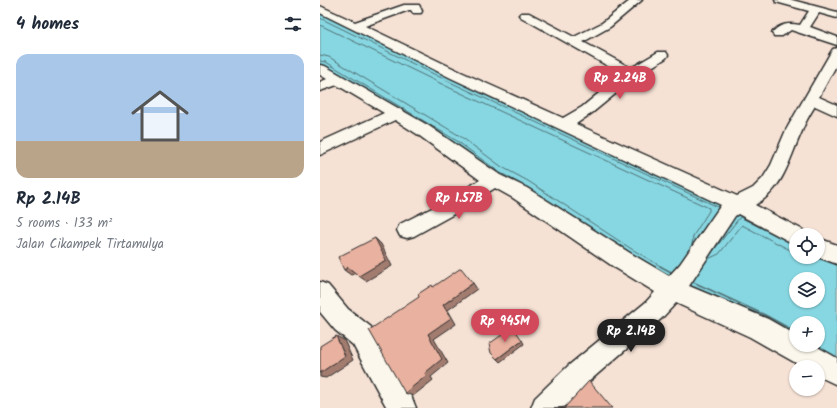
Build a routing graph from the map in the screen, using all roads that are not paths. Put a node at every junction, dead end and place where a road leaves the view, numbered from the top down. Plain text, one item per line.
1 (637, 0) edge
2 (780, 0) edge
3 (320, 9) edge
4 (816, 9) junction
5 (417, 11) dead end
6 (524, 15) dead end
7 (837, 15) edge
8 (357, 26) junction
9 (803, 29) junction
10 (778, 33) dead end
11 (574, 42) junction
12 (837, 51) edge
13 (662, 55) dead end
14 (320, 69) edge
15 (631, 74) junction
16 (336, 80) junction
17 (320, 87) edge
18 (812, 99) junction
19 (837, 111) edge
20 (395, 114) junction
21 (564, 125) junction
22 (320, 149) edge
23 (494, 180) junction
24 (733, 208) junction
25 (407, 230) dead end
26 (789, 233) edge
27 (825, 250) edge
28 (837, 255) edge
29 (672, 290) junction
30 (320, 293) edge
31 (837, 372) edge
32 (547, 407) edge
33 (402, 408) edge

1 - 11 street
2 - 4 street
3 - 8 street
4 - 7 street
4 - 9 street
5 - 8 street
6 - 11 street
8 - 21 street
9 - 10 street
9 - 12 street
11 - 15 street
12 - 18 street
13 - 15 street
14 - 16 street
15 - 21 street
16 - 17 street
16 - 20 street
18 - 19 street
18 - 24 street
20 - 22 street
20 - 23 street
21 - 24 street
23 - 25 street
23 - 29 street
24 - 26 street
24 - 29 street
27 - 28 street
29 - 31 street
29 - 32 street
30 - 33 street

